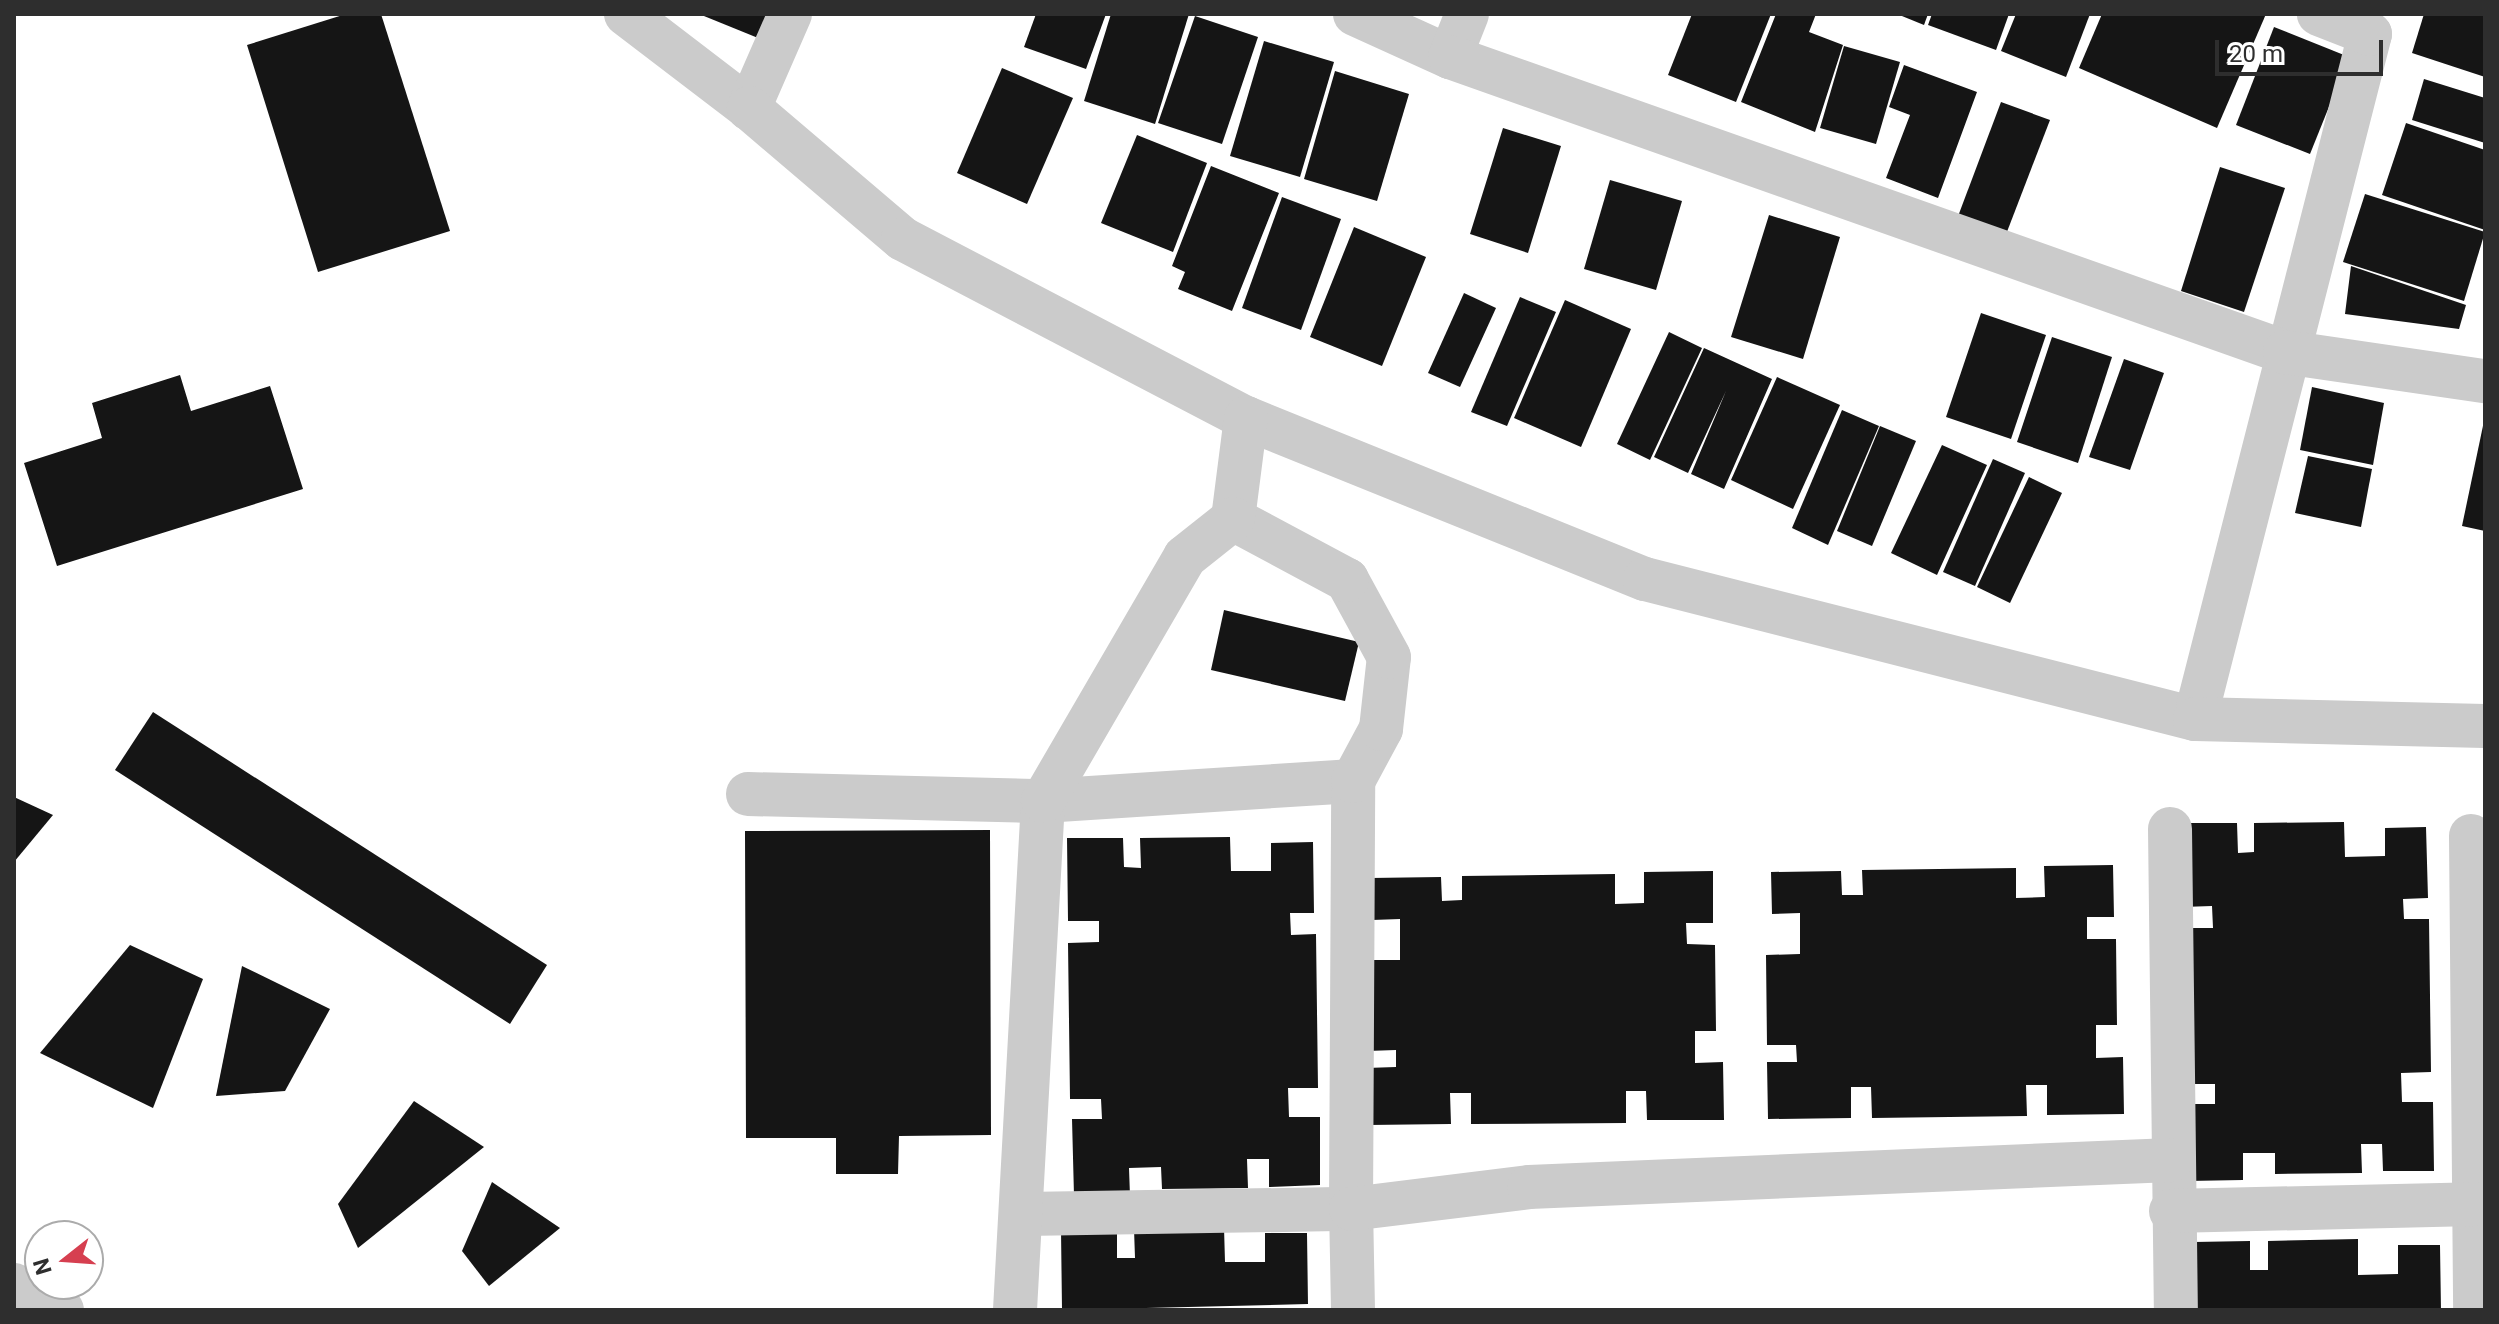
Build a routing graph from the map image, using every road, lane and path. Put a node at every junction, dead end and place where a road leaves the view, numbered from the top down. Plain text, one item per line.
1 (626, 14) edge
2 (790, 14) edge
3 (1355, 14) edge
4 (1467, 14) edge
5 (2319, 14) edge
6 (2374, 24) edge
7 (1450, 57) junction
8 (749, 108) junction
9 (2285, 352) junction
10 (2485, 381) edge
11 (1246, 418) junction
12 (1233, 519) junction
13 (2195, 719) junction
14 (2485, 726) edge
15 (1353, 781) junction
16 (748, 794) dead end
17 (1043, 801) junction
18 (2170, 829) dead end
19 (2471, 836) dead end
20 (2171, 1160) junction
21 (2480, 1204) edge
22 (1351, 1209) junction
23 (2171, 1211) junction
24 (1024, 1214) junction
25 (14, 1285) edge
26 (62, 1310) edge
27 (1015, 1310) edge
28 (1353, 1310) edge
29 (2176, 1310) edge
30 (2475, 1310) edge

1 - 8 street
2 - 8 street
3 - 7 street
4 - 7 street
5 - 6 street
6 - 9 street
7 - 9 street
8 - 11 street
9 - 10 street
9 - 13 street
11 - 12 street
11 - 13 street
12 - 15 street
12 - 17 street
13 - 14 street
15 - 17 street
15 - 22 street
16 - 17 street
17 - 24 street
18 - 20 street
19 - 21 street
20 - 22 street
20 - 23 street
21 - 23 street
21 - 30 street
22 - 24 street
22 - 28 street
23 - 29 street
24 - 27 street
25 - 26 street

